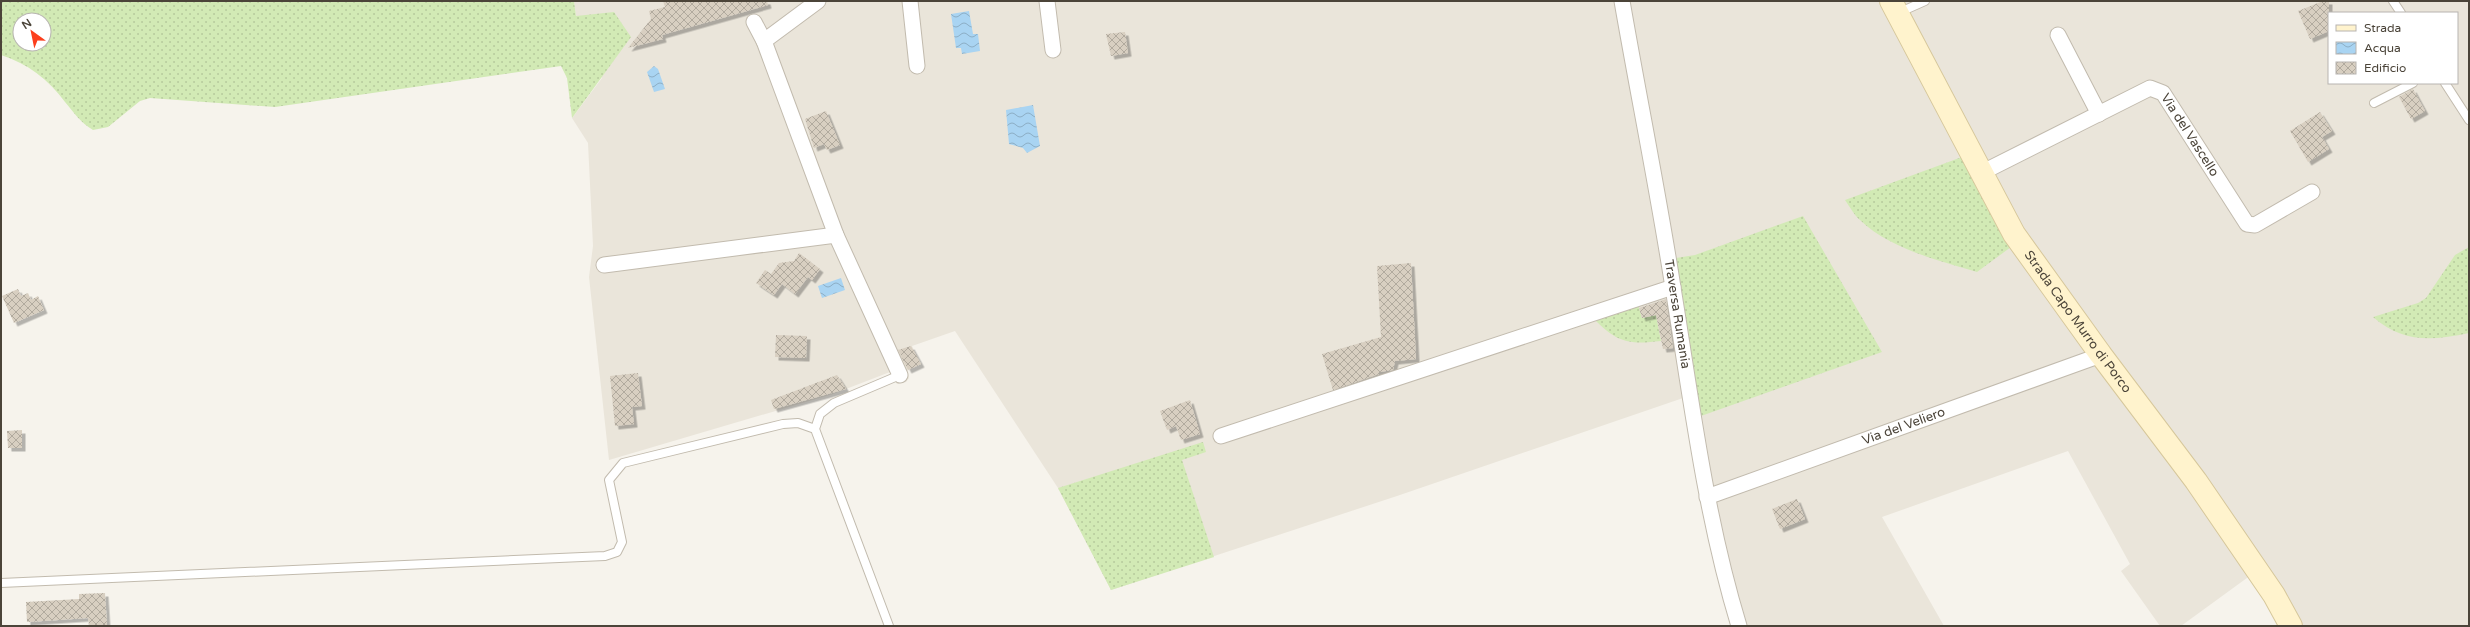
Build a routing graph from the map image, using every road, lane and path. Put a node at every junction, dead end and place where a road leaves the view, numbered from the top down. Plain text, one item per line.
1 (818, 1) edge
2 (910, 1) edge
3 (1047, 1) edge
4 (1622, 1) edge
5 (1924, 1) edge
6 (2393, 1) edge
7 (1894, 7) edge
8 (2400, 12) edge
9 (754, 22) dead end
10 (2058, 36) dead end
11 (764, 41) junction
12 (1053, 50) dead end
13 (917, 66) dead end
14 (2411, 84) edge
15 (2446, 84) edge
16 (2374, 103) dead end
17 (2099, 114) junction
18 (2469, 120) edge
19 (1981, 173) junction
20 (2312, 192) dead end
21 (836, 235) junction
22 (604, 265) dead end
23 (1673, 287) junction
24 (2101, 355) junction
25 (900, 375) joint
26 (815, 429) junction
27 (1221, 436) dead end
28 (1707, 497) junction
29 (1, 583) edge
30 (888, 626) edge
31 (1739, 626) edge
32 (2291, 626) edge

1 - 11 street
2 - 13 street
3 - 12 street
4 - 23 street, Traversa Rumania
5 - 7 lane
6 - 8 lane
7 - 19 street, Strada Capo Murro di Porco
9 - 11 street
10 - 17 street
11 - 21 street
14 - 16 lane
15 - 18 lane
17 - 19 street, Via del Vascello
17 - 20 street, Via del Vascello
19 - 24 street, Strada Capo Murro di Porco
21 - 22 street
21 - 25 street
23 - 27 street
23 - 28 street, Traversa Rumania
24 - 28 street, Via del Veliero
24 - 32 street, Strada Capo Murro di Porco
25 - 26 lane
26 - 29 lane
26 - 30 lane
28 - 31 street, Traversa Rumania

